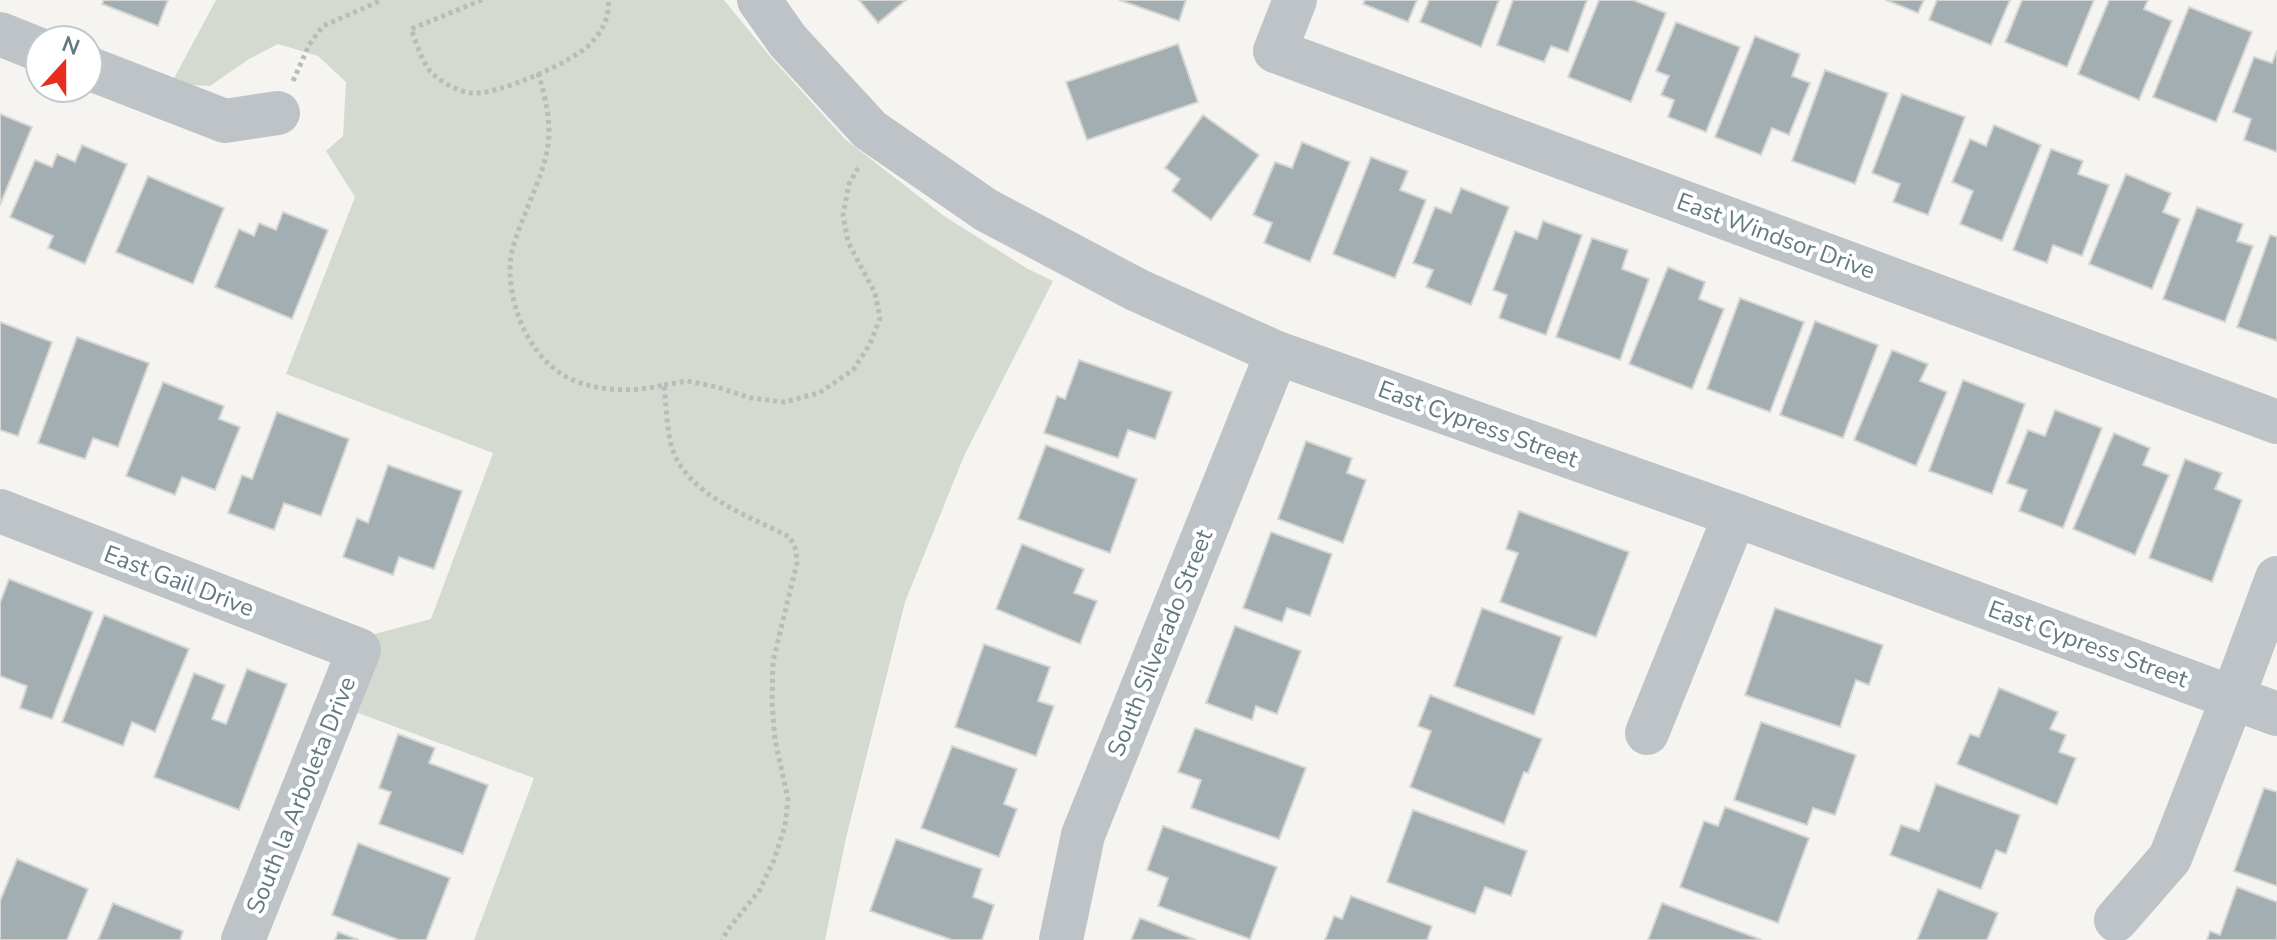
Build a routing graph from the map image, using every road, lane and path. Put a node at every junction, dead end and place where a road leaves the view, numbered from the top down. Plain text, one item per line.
1 (382, 0) edge
2 (482, 0) edge
3 (608, 0) edge
4 (759, 0) edge
5 (1295, 0) edge
6 (473, 2) edge
7 (0, 34) edge
8 (24, 44) edge
9 (538, 73) junction
10 (104, 74) edge
11 (278, 113) joint
12 (883, 139) junction
13 (1277, 353) junction
14 (664, 385) junction
15 (2277, 422) edge
16 (0, 511) edge
17 (1735, 515) junction
18 (2277, 578) edge
19 (359, 650) joint
20 (2233, 697) junction
21 (2277, 714) edge
22 (1647, 733) dead end
23 (2116, 920) dead end
24 (243, 940) edge
25 (722, 940) edge
26 (1061, 940) edge

1 - 11 path
2 - 6 path
3 - 9 path
4 - 12 street, East Cypress Street
5 - 15 street, East Windsor Drive
6 - 9 path
7 - 8 street
9 - 14 path
10 - 11 street
12 - 13 street, East Cypress Street
12 - 14 path
13 - 17 street, East Cypress Street
13 - 26 street, South Silverado Street
14 - 25 path
16 - 19 street, East Gail Drive
17 - 20 street, East Cypress Street
17 - 22 street
18 - 20 street
19 - 24 street, South la Arboleta Drive
20 - 21 street, East Cypress Street
20 - 23 street

